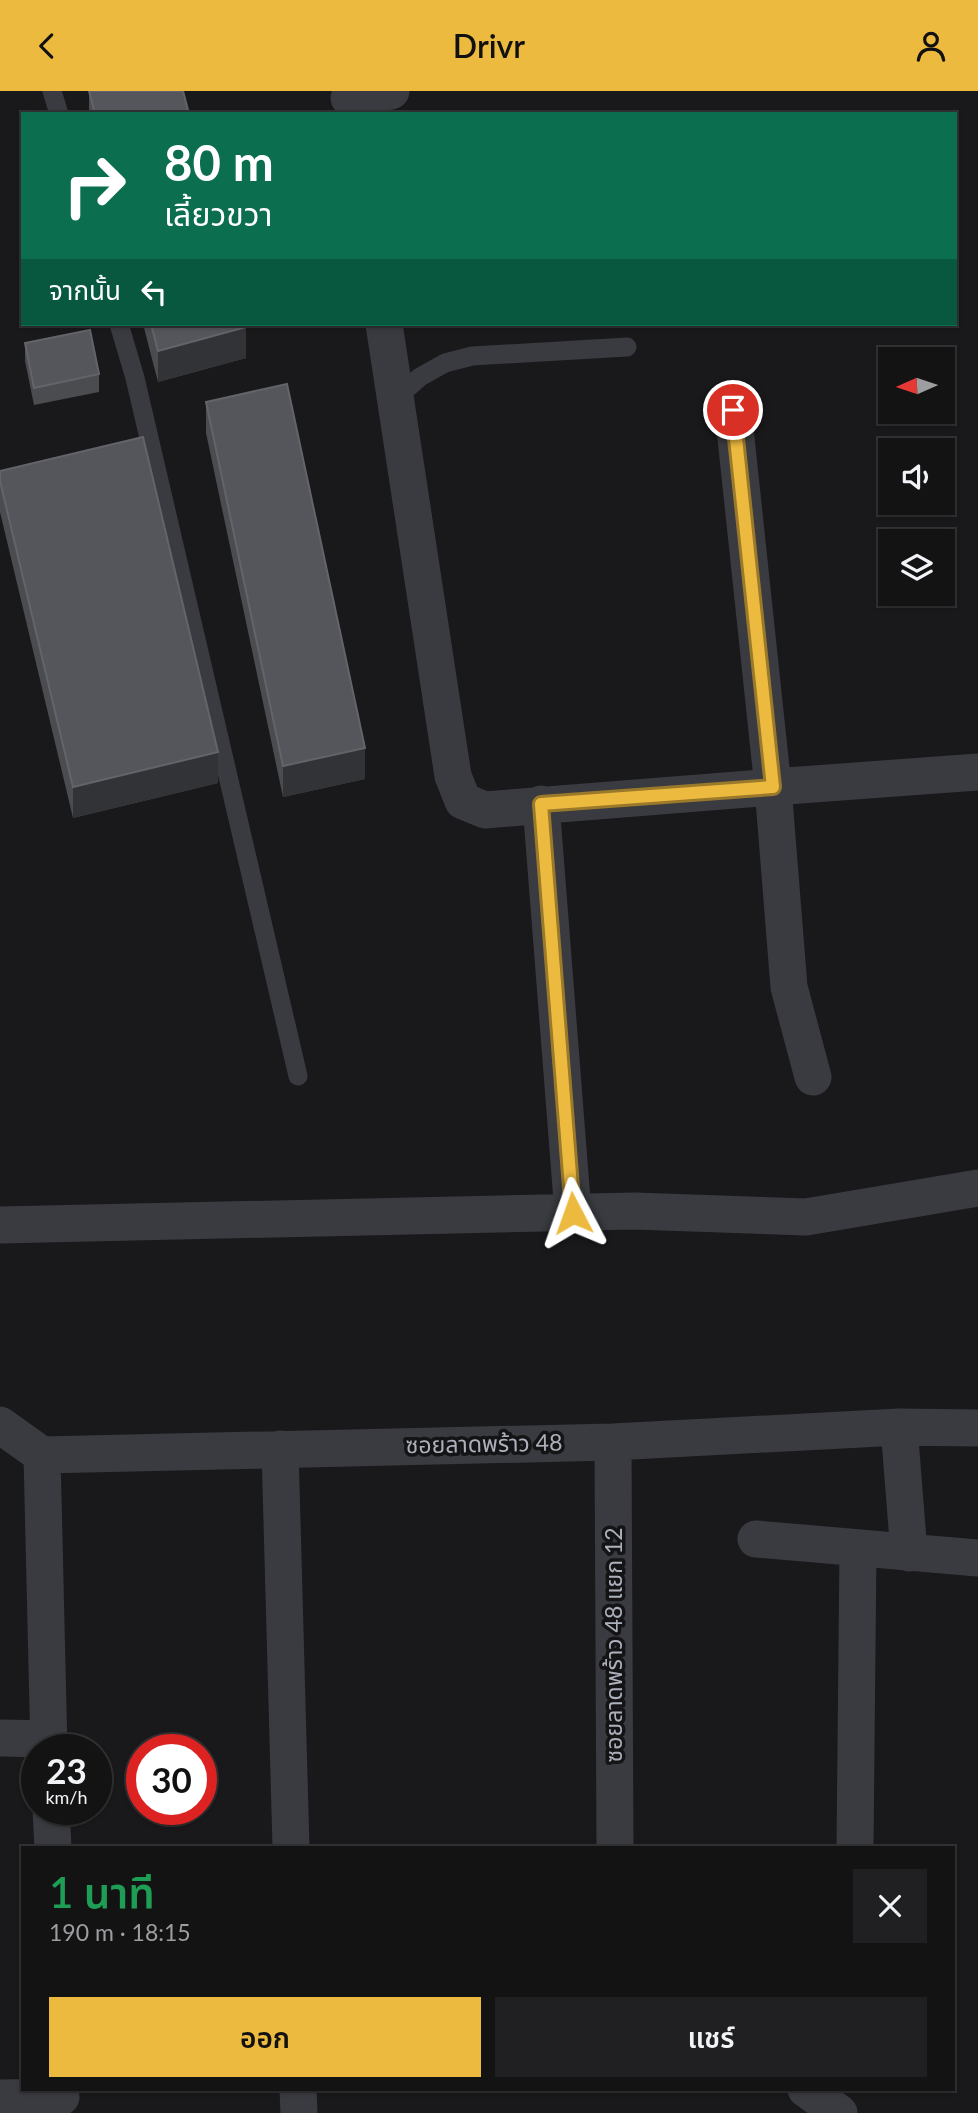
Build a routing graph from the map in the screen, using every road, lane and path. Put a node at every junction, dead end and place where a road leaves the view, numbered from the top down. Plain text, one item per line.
1 (52, 91) edge
2 (391, 91) edge
3 (350, 101) edge
4 (58, 112) edge
5 (120, 326) edge
6 (384, 326) edge
7 (626, 347) dead end
8 (396, 400) junction
9 (733, 410) dead end
10 (978, 772) edge
11 (773, 787) junction
12 (541, 804) junction
13 (298, 1076) dead end
14 (813, 1077) dead end
15 (978, 1188) edge
16 (573, 1213) junction
17 (0, 1226) edge
18 (0, 1425) edge
19 (899, 1427) junction
20 (978, 1428) edge
21 (612, 1441) junction
22 (280, 1449) junction
23 (42, 1455) junction
24 (756, 1539) dead end
25 (858, 1548) junction
26 (909, 1553) junction
27 (978, 1558) edge
28 (49, 1734) edge
29 (0, 1738) edge
30 (21, 1741) edge
31 (51, 1825) edge
32 (52, 1846) edge
33 (291, 1846) edge
34 (615, 1846) edge
35 (856, 1846) edge
36 (298, 2091) edge
37 (810, 2091) edge
38 (0, 2098) edge
39 (61, 2100) edge
40 (299, 2113) edge
41 (839, 2113) edge

1 - 4 lane
2 - 3 street
5 - 13 lane
6 - 8 street
7 - 8 lane
8 - 12 street
9 - 11 street
10 - 11 street
11 - 12 street
11 - 14 street
12 - 16 street
15 - 16 street
16 - 17 street
18 - 23 street
19 - 20 street, ซอยลาดพร้าว 48
19 - 21 street, ซอยลาดพร้าว 48
19 - 26 street
21 - 22 street, ซอยลาดพร้าว 48
21 - 34 street, ซอยลาดพร้าว 48 แยก 12
22 - 23 street, ซอยลาดพร้าว 48
22 - 33 street
23 - 28 street
24 - 25 street
25 - 26 street
25 - 35 street
26 - 27 street
29 - 30 street
31 - 32 street
36 - 40 street
37 - 41 street
38 - 39 street

